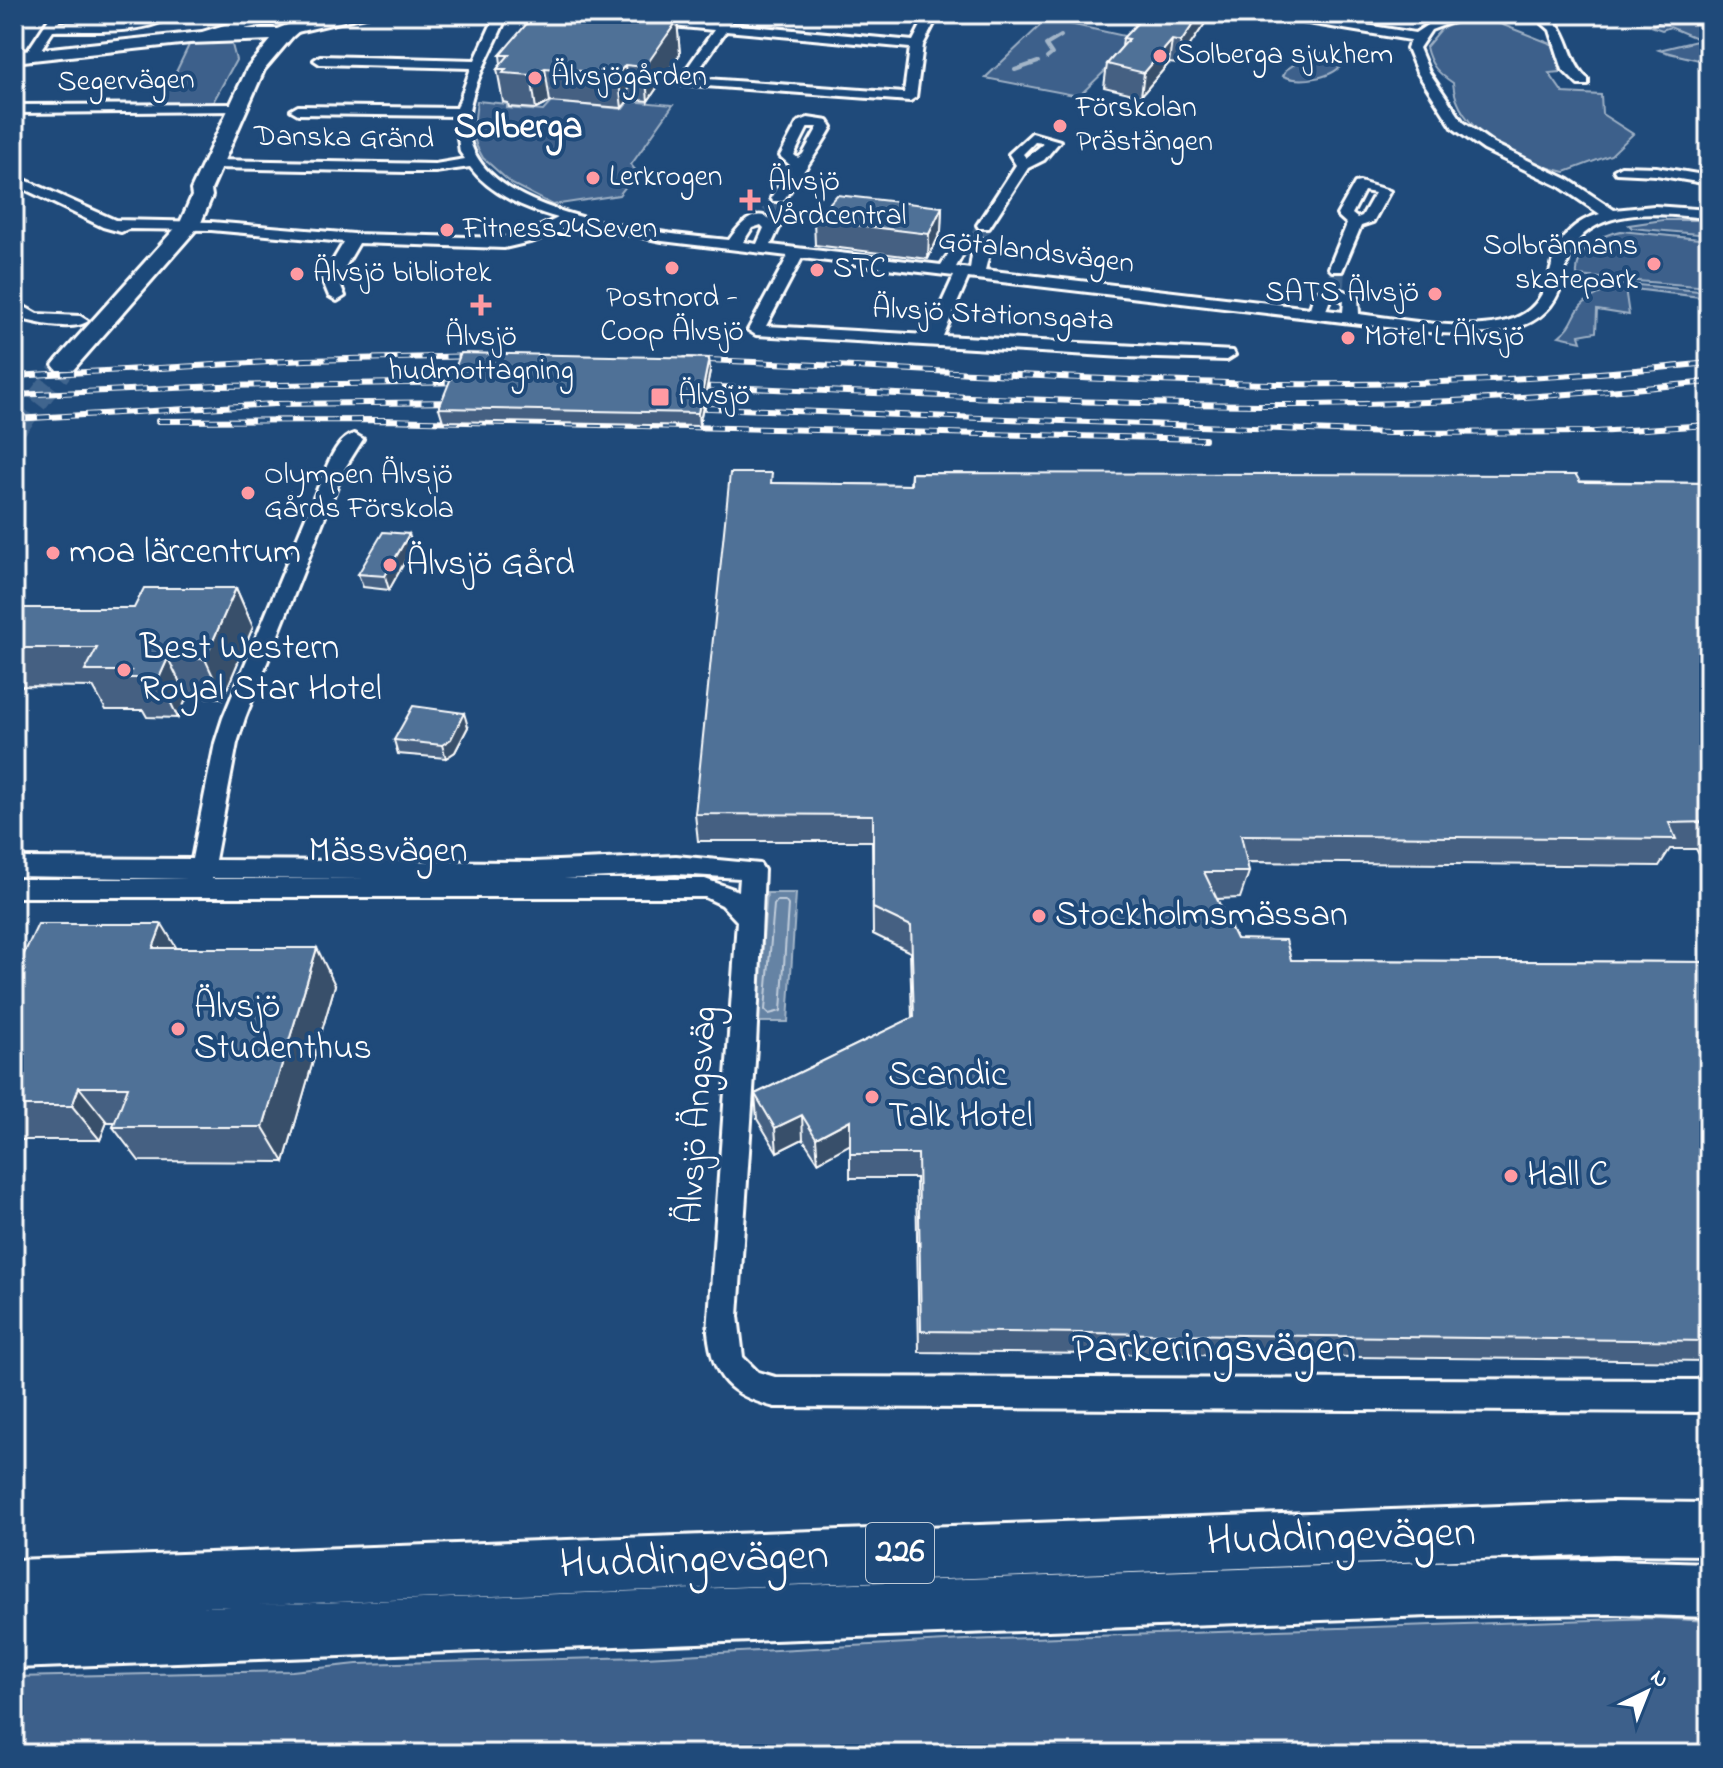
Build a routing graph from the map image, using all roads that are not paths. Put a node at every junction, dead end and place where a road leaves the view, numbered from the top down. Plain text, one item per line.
1 (58, 14) edge
2 (168, 14) edge
3 (498, 14) edge
4 (587, 14) edge
5 (933, 14) edge
6 (1278, 14) edge
7 (1467, 14) edge
8 (1538, 14) edge
9 (362, 15) edge
10 (728, 19) edge
11 (101, 20) edge
12 (292, 22) edge
13 (257, 25) edge
14 (50, 27) junction
15 (1417, 37) junction
16 (917, 45) junction
17 (23, 56) edge
18 (320, 60) dead end
19 (480, 64) junction
20 (256, 69) junction
21 (1583, 82) dead end
22 (239, 107) junction
23 (14, 109) edge
24 (298, 110) dead end
25 (464, 112) junction
26 (474, 162) junction
27 (213, 164) junction
28 (798, 164) dead end
29 (1023, 165) dead end
30 (1621, 170) dead end
31 (14, 179) edge
32 (1709, 180) edge
33 (778, 198) tunnel mouth
34 (1709, 214) edge
35 (1612, 215) junction
36 (568, 219) junction
37 (1355, 223) dead end
38 (984, 225) tunnel mouth
39 (174, 229) junction
40 (354, 238) junction
41 (734, 245) junction
42 (762, 249) junction
43 (797, 253) junction
44 (1337, 268) tunnel mouth
45 (946, 270) junction
46 (970, 273) junction
47 (337, 296) dead end
48 (14, 306) edge
49 (1317, 314) junction
50 (1351, 317) junction
51 (80, 321) junction
52 (933, 341) junction
53 (1227, 355) dead end
54 (354, 439) dead end
55 (14, 867) edge
56 (752, 870) joint
57 (200, 878) junction
58 (14, 888) edge
59 (749, 919) junction
60 (730, 1363) joint
61 (1709, 1396) edge
62 (1709, 1529) edge
63 (22, 1584) edge
64 (1709, 1590) edge
65 (14, 1641) edge

1 - 14 street
2 - 11 street
3 - 19 street
4 - 10 street
5 - 16 street
6 - 15 street
7 - 15 street
8 - 21 street
9 - 12 street
10 - 16 street
10 - 16 street
11 - 14 street
12 - 13 main road
12 - 20 main road
13 - 17 main road
13 - 20 main road
14 - 17 street
15 - 35 street
18 - 19 street
19 - 25 street
20 - 22 main road
22 - 23 street, Segervägen
22 - 27 main road
24 - 25 street
25 - 26 street
26 - 27 street, Danska Gränd
26 - 36 street, Götalandsvägen
27 - 39 main road
28 - 33 street
29 - 38 street
30 - 32 street
31 - 39 street
34 - 35 street, Götalandsvägen
35 - 50 street, Götalandsvägen
36 - 40 street
36 - 41 street, Götalandsvägen
37 - 44 street
39 - 40 street
39 - 51 main road
39 - 51 main road
40 - 47 street
41 - 42 street, Götalandsvägen
41 - 42 street
42 - 43 street, Götalandsvägen
43 - 45 street, Götalandsvägen
43 - 52 street, Älvsjö Stationsgata
45 - 46 street, Götalandsvägen
45 - 46 street
46 - 49 street, Götalandsvägen
46 - 52 street
48 - 51 street
49 - 50 street, Götalandsvägen
49 - 50 street
52 - 53 street, Älvsjö Stationsgata
54 - 57 street
55 - 57 street, Mässvägen
56 - 57 street, Mässvägen
56 - 59 street, Älvsjö Ängsväg
57 - 58 street, Mässvägen
57 - 59 street, Mässvägen
59 - 60 street, Älvsjö Ängsväg
60 - 61 street, Parkeringsvägen
62 - 63 main road, Huddingevägen / 226
64 - 65 main road, Huddingevägen / 226

